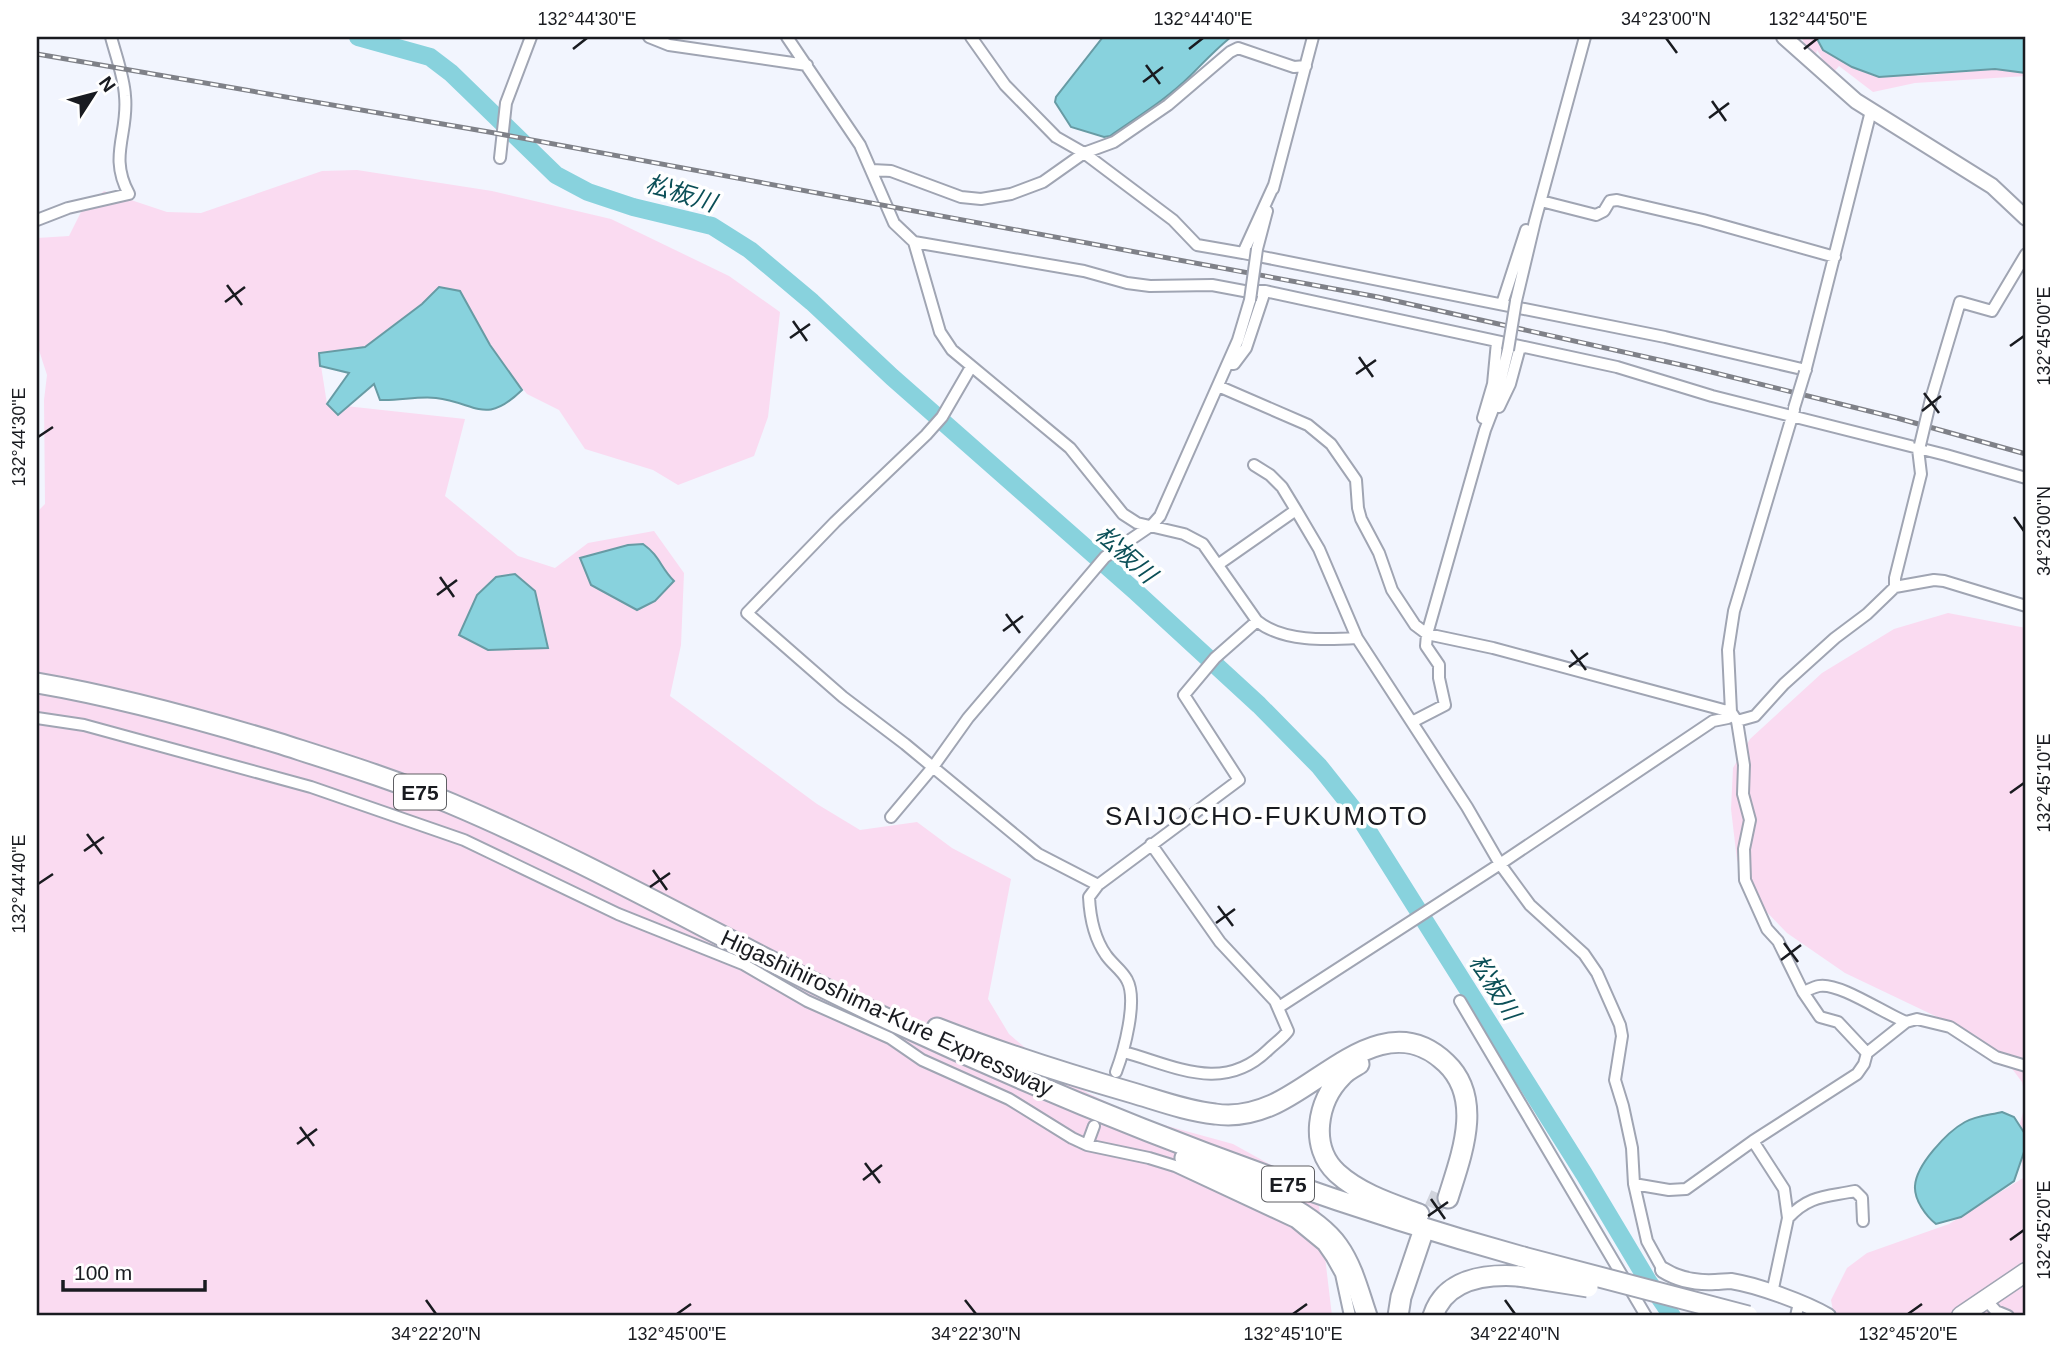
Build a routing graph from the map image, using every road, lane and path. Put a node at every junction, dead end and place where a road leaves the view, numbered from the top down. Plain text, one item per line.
1 (111, 37) edge
2 (531, 37) edge
3 (649, 37) edge
4 (787, 37) edge
5 (971, 37) edge
6 (1314, 37) edge
7 (1585, 37) edge
8 (1784, 37) edge
9 (807, 65) junction
10 (1306, 66) junction
11 (1871, 111) junction
12 (1084, 153) junction
13 (500, 158) dead end
14 (872, 170) junction
15 (1273, 185) junction
16 (1541, 201) junction
17 (2026, 218) edge
18 (37, 220) edge
19 (1535, 221) junction
20 (914, 242) junction
21 (1243, 253) junction
22 (2026, 254) edge
23 (1835, 257) junction
24 (1265, 291) junction
25 (1502, 304) junction
26 (1497, 342) junction
27 (1514, 348) junction
28 (1228, 364) junction
29 (971, 367) junction
30 (1806, 371) junction
31 (1218, 387) junction
32 (1793, 412) junction
33 (1485, 430) junction
34 (1919, 447) junction
35 (1254, 465) dead end
36 (2026, 478) edge
37 (1296, 510) junction
38 (1137, 523) junction
39 (1152, 525) junction
40 (1137, 535) junction
41 (1219, 564) junction
42 (1895, 587) junction
43 (2026, 606) edge
44 (1257, 621) junction
45 (1427, 634) junction
46 (1357, 638) junction
47 (37, 683) edge
48 (1734, 717) junction
49 (37, 718) edge
50 (1412, 722) junction
51 (933, 767) junction
52 (891, 817) dead end
53 (1151, 844) junction
54 (1500, 864) junction
55 (1098, 885) junction
56 (779, 966) junction
57 (1803, 992) junction
58 (1460, 1001) dead end
59 (1279, 1007) junction
60 (1906, 1022) junction
61 (1124, 1052) junction
62 (1867, 1053) junction
63 (2026, 1066) edge
64 (1116, 1072) dead end
65 (1058, 1094) junction
66 (1094, 1126) dead end
67 (1752, 1141) junction
68 (1087, 1144) junction
69 (1634, 1184) junction
70 (1788, 1218) junction
71 (1863, 1221) dead end
72 (1522, 1262) junction
73 (1663, 1270) joint
74 (2026, 1272) edge
75 (1715, 1282) junction
76 (1772, 1293) junction
77 (1985, 1299) junction
78 (1797, 1310) edge
79 (1350, 1316) edge
80 (1367, 1316) edge
81 (1398, 1316) edge
82 (1407, 1316) edge
83 (1433, 1316) edge
84 (1646, 1316) edge
85 (1713, 1316) edge
86 (1746, 1316) edge
87 (1828, 1316) edge
88 (1961, 1316) edge
89 (2008, 1316) edge

1 - 18 street
2 - 13 street
3 - 9 street
4 - 9 street
5 - 12 street
6 - 10 street
7 - 16 street
8 - 11 street
9 - 14 street
10 - 12 street
10 - 15 street
11 - 17 street
11 - 23 street
12 - 14 street
12 - 21 street
14 - 20 street
15 - 21 street
15 - 28 street, bridge
16 - 19 street
16 - 23 street
19 - 25 street
19 - 27 street, bridge
20 - 24 street
20 - 29 street
21 - 25 street
22 - 34 street, bridge
23 - 30 street
24 - 26 street
24 - 28 street
25 - 30 street
26 - 27 street
26 - 33 street
27 - 32 street
27 - 33 street
28 - 31 street
29 - 38 street
29 - 51 street
30 - 32 street, bridge
31 - 39 street
31 - 45 street
32 - 34 street
32 - 48 street
33 - 45 street
34 - 36 street
34 - 42 street
35 - 37 street
37 - 41 street
37 - 46 street
38 - 39 street
38 - 40 street
39 - 40 street
39 - 41 street
40 - 51 street
41 - 44 street
42 - 43 street
42 - 48 street
44 - 46 street
44 - 53 street
45 - 48 street
45 - 50 street
46 - 50 street
47 - 56 highway, Higashihiroshima-Kure Expressway / E75
48 - 54 street
48 - 57 street
49 - 68 street
50 - 54 street
51 - 52 street
51 - 55 street
53 - 55 street
53 - 59 street
54 - 59 street
54 - 69 street
55 - 61 street
56 - 65 highway, Higashihiroshima-Kure Expressway / E75
56 - 72 highway
57 - 60 street
57 - 62 street
58 - 84 street
59 - 61 street
60 - 62 street
60 - 63 street
61 - 64 street
62 - 67 street
65 - 72 highway, Higashihiroshima-Kure Expressway / E75
65 - 80 highway
66 - 68 street
67 - 69 street
67 - 70 street
68 - 79 street
69 - 73 street
70 - 71 street
70 - 76 street
72 - 83 highway
72 - 86 highway, bridge
72 - 86 highway, Higashihiroshima-Kure Expressway / E75, bridge
73 - 75 street
74 - 77 main road
75 - 76 street
75 - 85 street
76 - 78 street
77 - 88 main road
77 - 89 street
78 - 87 street
81 - 82 highway

